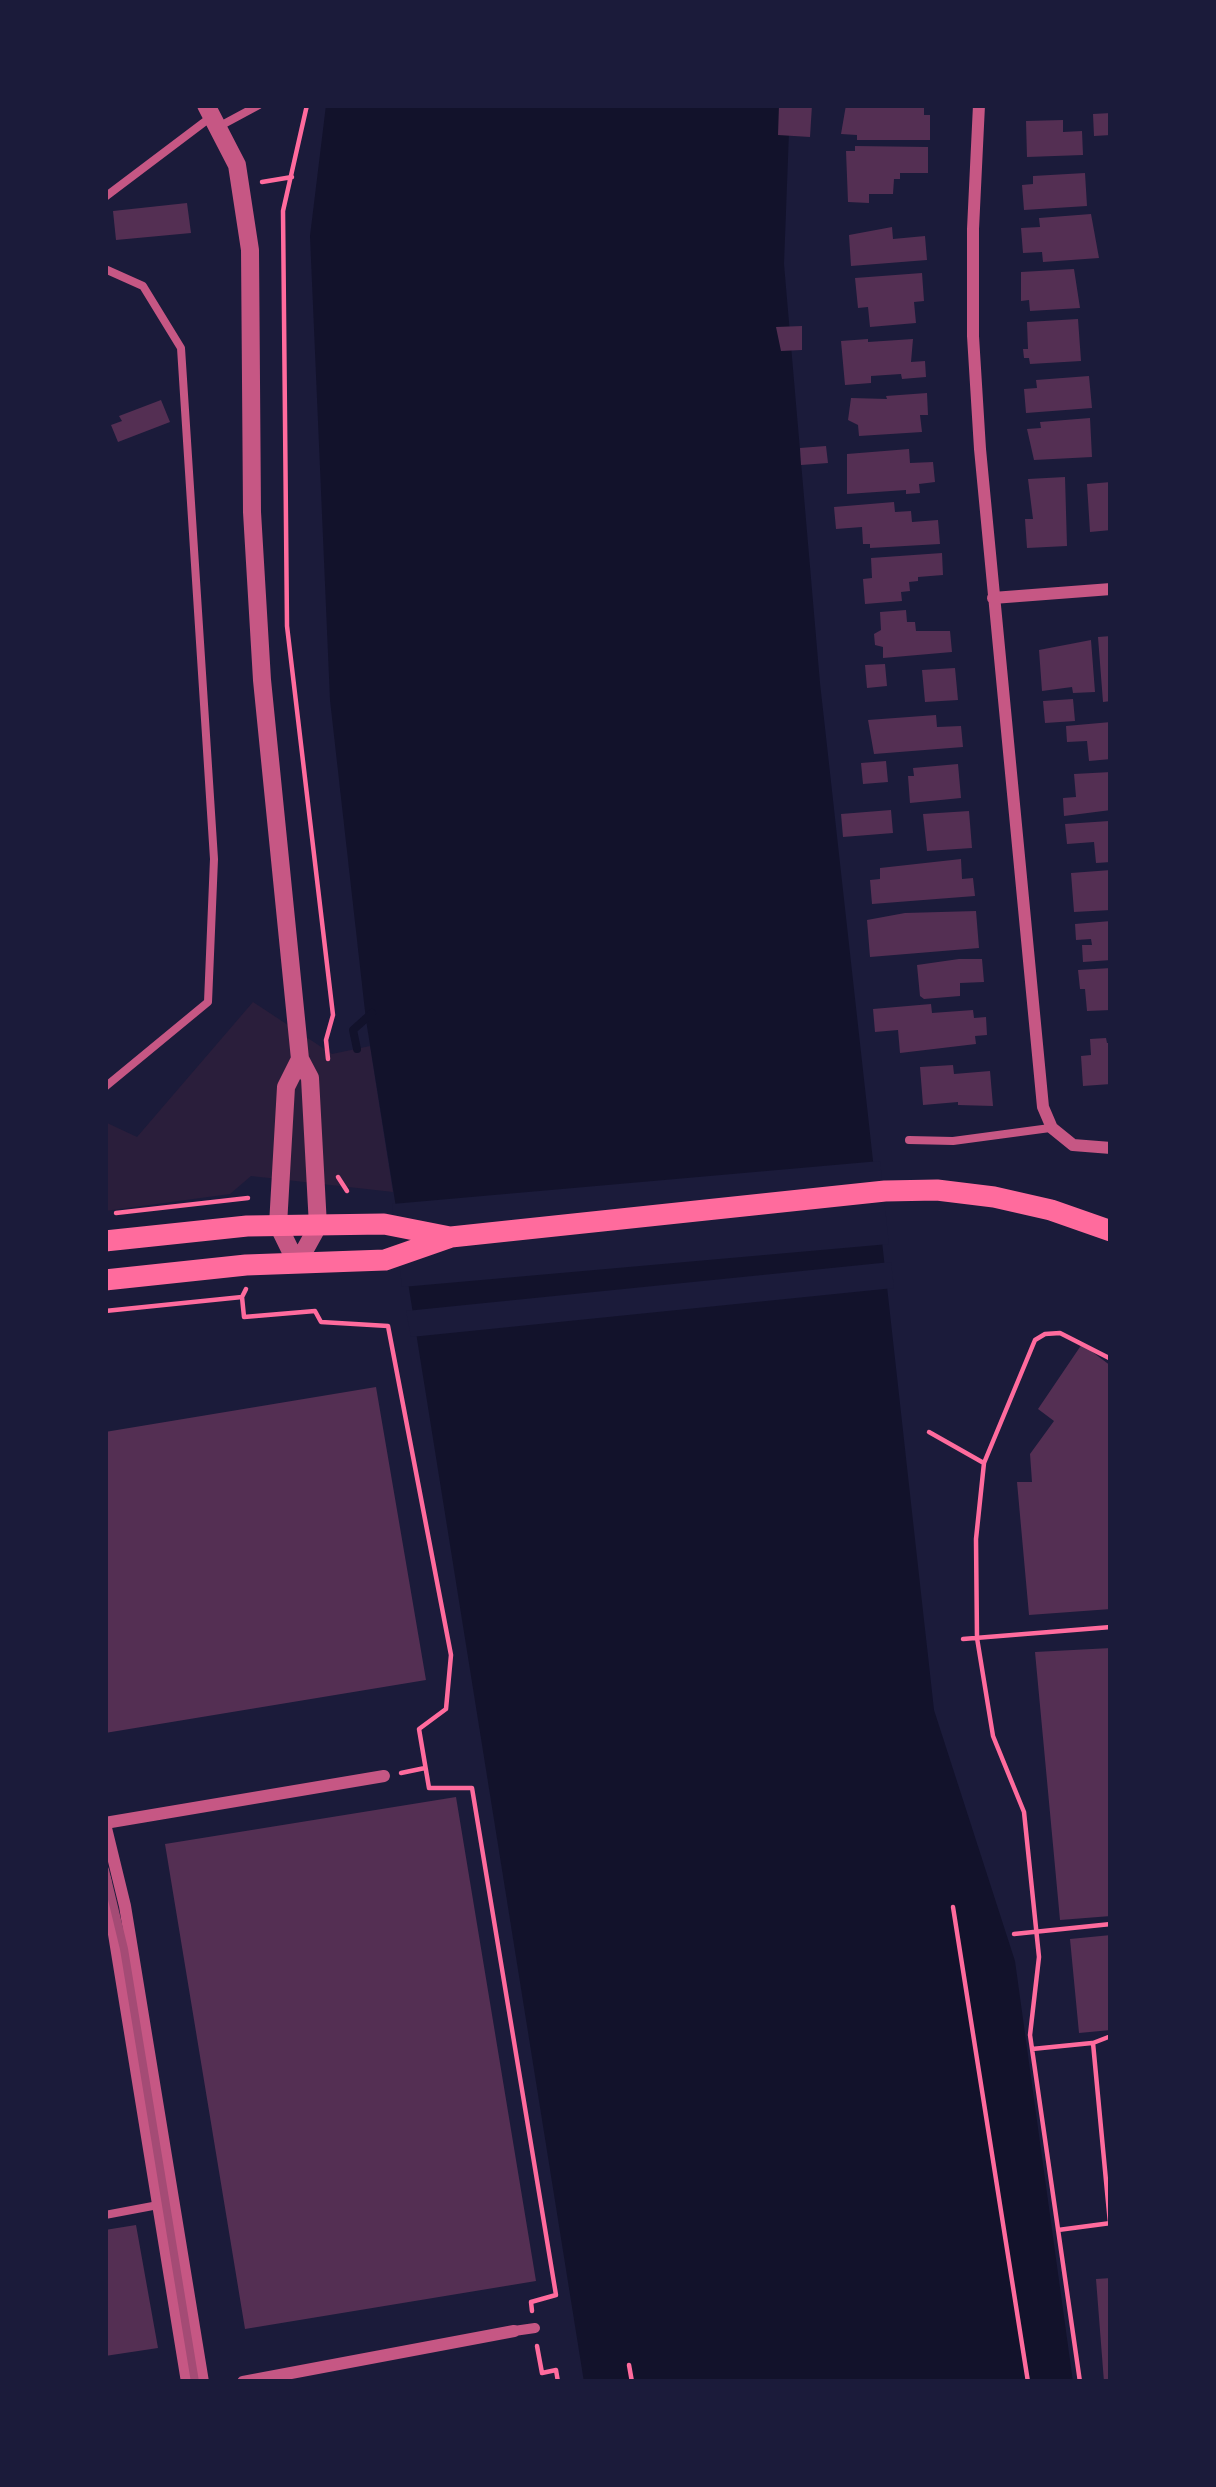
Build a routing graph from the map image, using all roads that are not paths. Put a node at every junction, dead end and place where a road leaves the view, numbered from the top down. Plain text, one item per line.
1 (259, 105) edge
2 (979, 105) edge
3 (212, 116) edge
4 (105, 197) edge
5 (105, 269) edge
6 (1111, 589) edge
7 (993, 598) junction
8 (300, 1059) junction
9 (105, 1087) edge
10 (1052, 1127) junction
11 (909, 1140) dead end
12 (1111, 1148) edge
13 (278, 1225) junction
14 (318, 1226) junction
15 (1111, 1231) edge
16 (451, 1238) junction
17 (105, 1240) edge
18 (297, 1264) junction
19 (105, 1280) edge
20 (384, 1776) dead end
21 (105, 1824) edge
22 (105, 1880) edge
23 (175, 2202) junction
24 (158, 2205) junction
25 (105, 2215) edge
26 (535, 2328) road end
27 (514, 2331) joint
28 (187, 2382) edge
29 (203, 2382) edge
30 (243, 2382) edge

1 - 3 lane
2 - 7 street
3 - 4 lane
3 - 8 street
5 - 9 lane
6 - 7 street
7 - 10 street
8 - 13 street
8 - 14 street
10 - 11 lane
10 - 12 street
13 - 14 main road
13 - 17 main road
13 - 18 street
14 - 16 main road
14 - 18 street
15 - 16 main road
16 - 18 main road
18 - 19 main road
20 - 21 street
21 - 23 street
22 - 24 street
23 - 24 lane
23 - 29 street
24 - 25 lane
24 - 28 street
26 - 27 street
27 - 30 street

